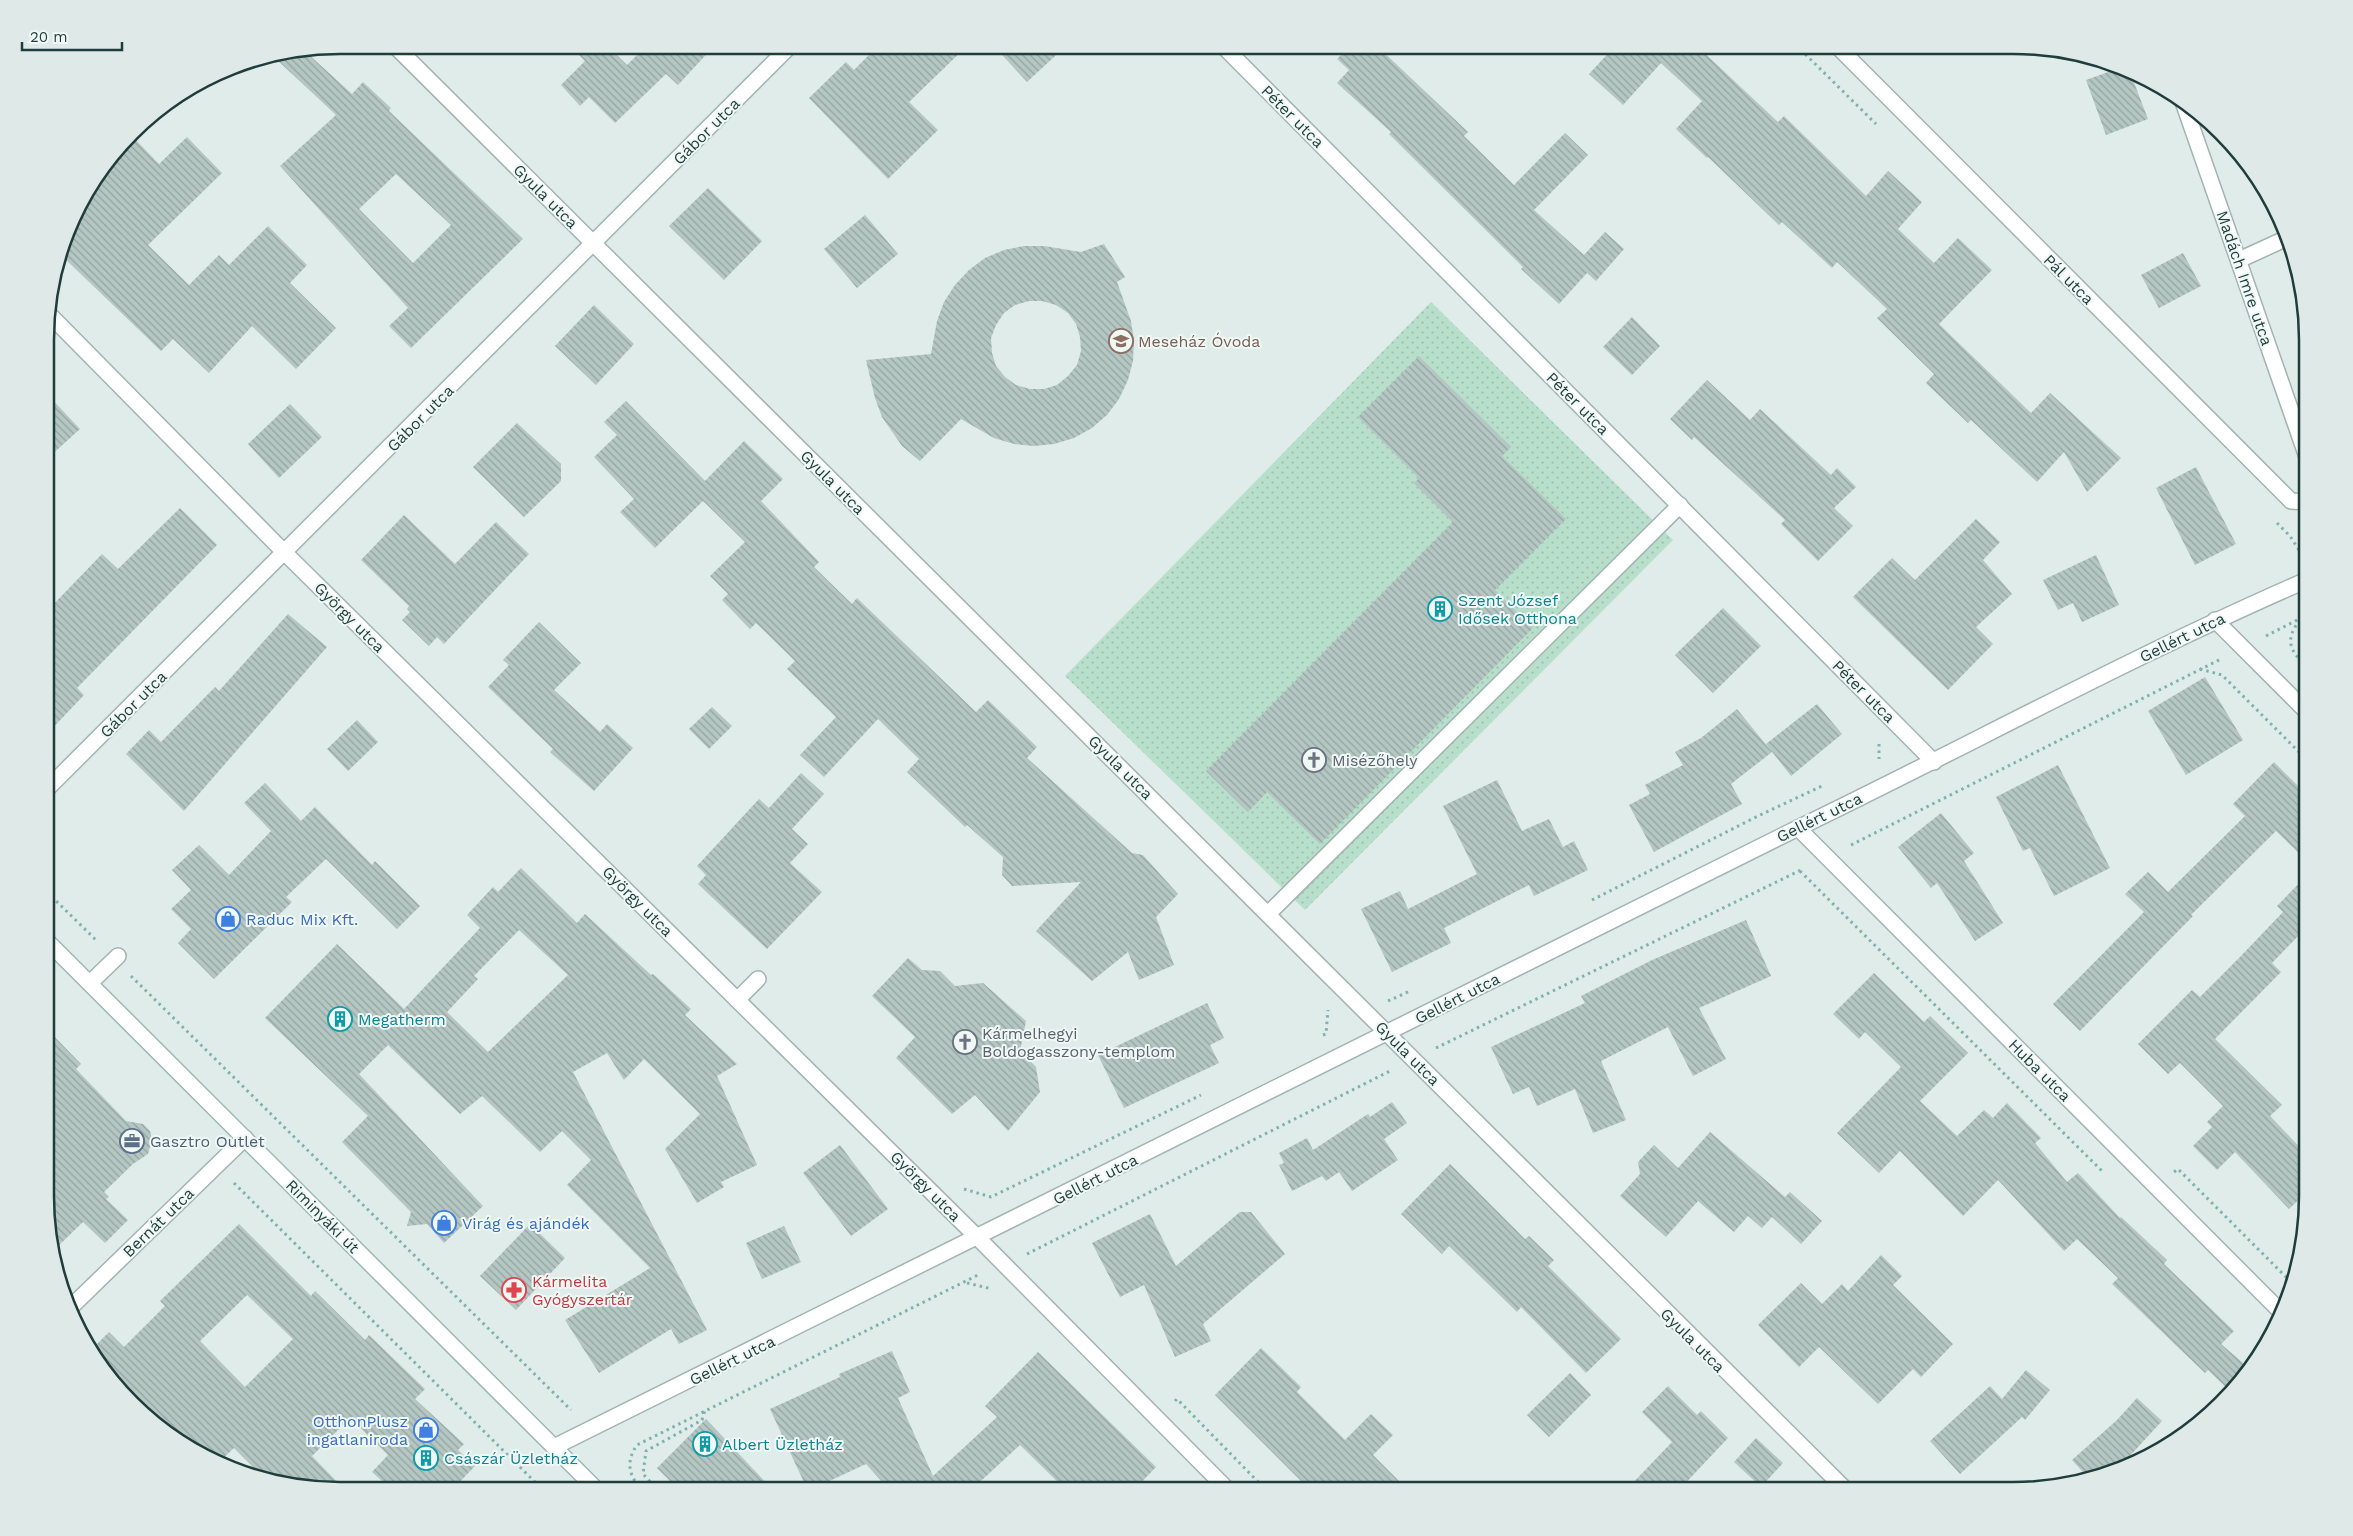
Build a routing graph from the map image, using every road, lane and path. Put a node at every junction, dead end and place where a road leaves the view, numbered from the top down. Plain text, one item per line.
1 (403, 54) edge
2 (782, 54) edge
3 (1231, 54) edge
4 (1845, 54) edge
5 (2187, 113) edge
6 (2282, 241) edge
7 (594, 244) junction
8 (2239, 260) junction
9 (54, 318) edge
10 (2299, 433) edge
11 (2299, 502) edge
12 (1680, 505) junction
13 (285, 553) junction
14 (2299, 583) edge
15 (2215, 620) junction
16 (2299, 620) edge
17 (2299, 623) edge
18 (2243, 648) junction
19 (2299, 660) edge
20 (2200, 670) junction
21 (2299, 704) edge
22 (2299, 752) edge
23 (1881, 758) dead end
24 (1934, 762) junction
25 (1872, 763) dead end
26 (54, 783) edge
27 (1827, 783) dead end
28 (1798, 828) junction
29 (1828, 858) junction
30 (1800, 871) junction
31 (54, 898) edge
32 (1588, 902) dead end
33 (1268, 914) junction
34 (54, 947) edge
35 (117, 958) junction
36 (758, 978) dead end
37 (90, 984) junction
38 (737, 1000) junction
39 (1328, 1008) dead end
40 (1388, 1033) junction
41 (1317, 1038) dead end
42 (1413, 1059) junction
43 (1202, 1094) dead end
44 (245, 1138) junction
45 (216, 1166) junction
46 (2108, 1178) dead end
47 (959, 1187) dead end
48 (978, 1238) junction
49 (1001, 1262) junction
50 (74, 1304) edge
51 (2277, 1308) edge
52 (569, 1410) dead end
53 (705, 1410) junction
54 (554, 1447) junction
55 (535, 1482) edge
56 (589, 1482) edge
57 (634, 1482) edge
58 (651, 1482) edge
59 (1220, 1482) edge
60 (1838, 1482) edge

1 - 7 street, Gyula utca
2 - 7 street, Gábor utca
3 - 12 street, Péter utca
4 - 11 street, Pál utca
5 - 8 street, Madách Imre utca
6 - 8 street
7 - 13 street, Gábor utca
7 - 33 street, Gyula utca
8 - 10 street, Madách Imre utca
9 - 13 street, György utca
12 - 24 street, Péter utca
12 - 33 street
13 - 26 street, Gábor utca
13 - 38 street, György utca
14 - 15 street, Gellért utca
15 - 18 street
15 - 24 street, Gellért utca
16 - 18 path
17 - 19 path
18 - 20 path
18 - 21 street
20 - 22 path
20 - 29 path
23 - 25 path
24 - 28 street, Gellért utca
27 - 32 path
28 - 29 street, Huba utca
28 - 40 street, Gellért utca
29 - 30 path
29 - 51 street, Huba utca
30 - 42 path
30 - 46 path
31 - 35 path
33 - 40 street, Gyula utca
34 - 37 street, Riminyáki út
35 - 37 street
35 - 52 path
36 - 38 street
37 - 44 street, Riminyáki út
38 - 48 street, György utca
39 - 41 path
40 - 42 street, Gyula utca
40 - 48 street, Gellért utca
42 - 49 path
42 - 60 street, Gyula utca
43 - 47 path
44 - 45 street, Bernát utca
44 - 54 street, Riminyáki út
45 - 50 street, Bernát utca
45 - 55 path
48 - 49 street, György utca
48 - 54 street, Gellért utca
49 - 53 path
49 - 59 street, György utca
53 - 57 path
53 - 58 path
54 - 56 street, Riminyáki út

